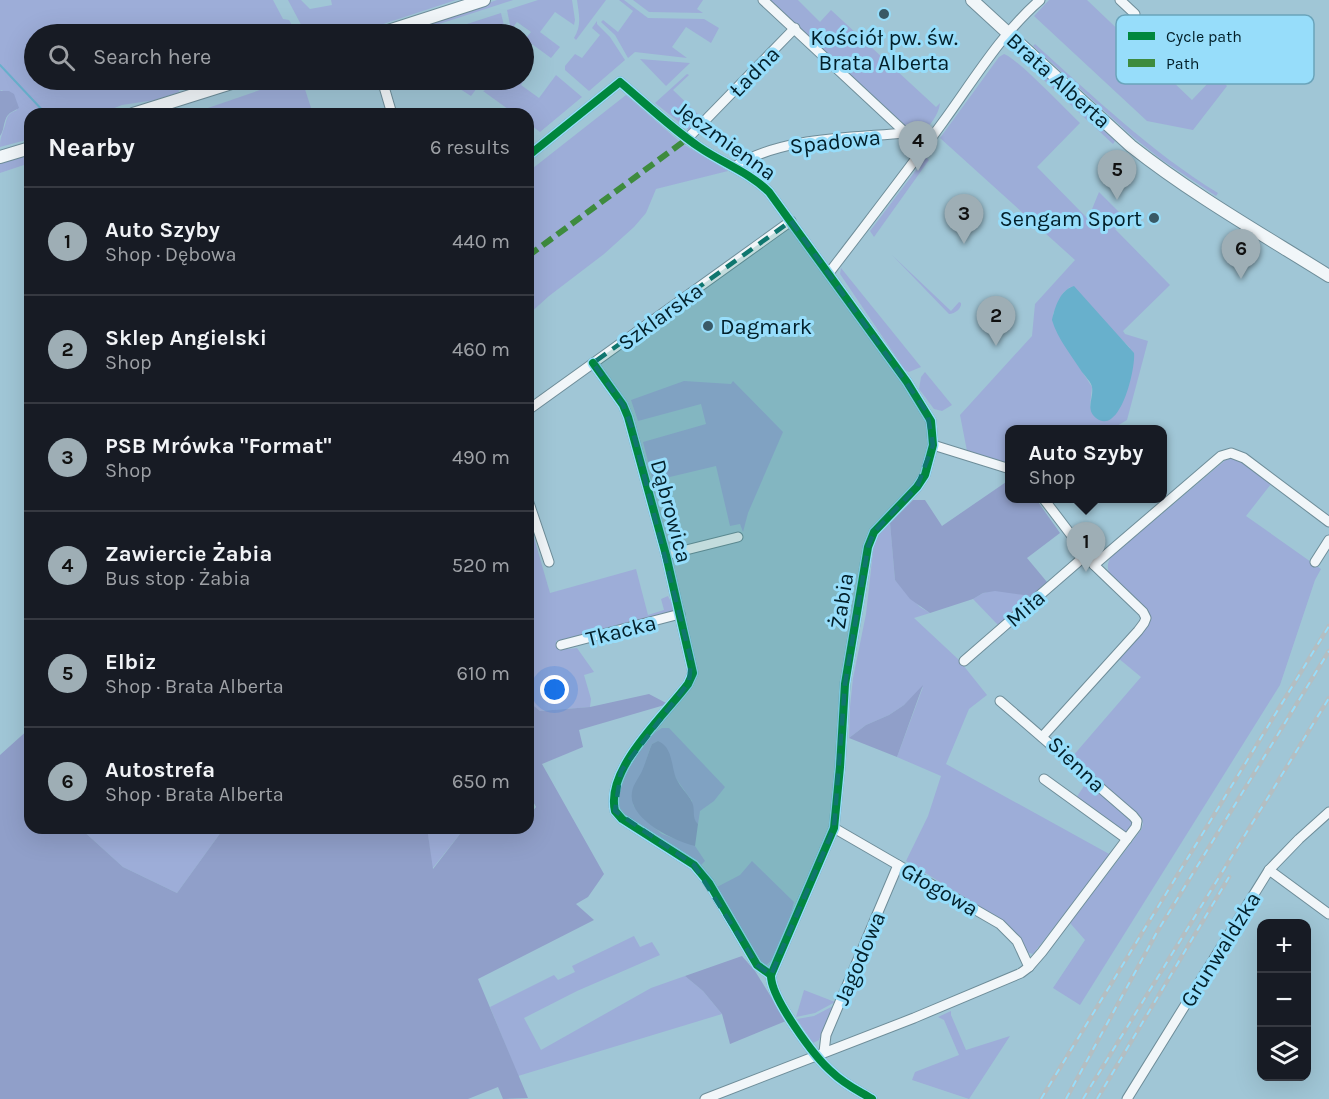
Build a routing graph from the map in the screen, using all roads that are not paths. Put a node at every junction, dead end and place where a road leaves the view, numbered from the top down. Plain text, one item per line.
1 (484, 0) edge
2 (763, 0) edge
3 (972, 0) edge
4 (1040, 0) edge
5 (1120, 0) edge
6 (1135, 14) dead end
7 (410, 24) edge
8 (795, 28) junction
9 (1007, 34) junction
10 (209, 90) edge
11 (385, 90) edge
12 (152, 108) edge
13 (390, 108) edge
14 (905, 133) junction
15 (687, 139) junction
16 (923, 149) junction
17 (24, 150) edge
18 (534, 151) edge
19 (0, 157) edge
20 (734, 167) junction
21 (790, 221) junction
22 (829, 273) junction
23 (1329, 276) edge
24 (593, 363) junction
25 (534, 406) edge
26 (933, 446) junction
27 (1005, 468) edge
28 (1167, 502) edge
29 (1047, 503) edge
30 (1165, 503) edge
31 (534, 518) edge
32 (1329, 522) edge
33 (738, 537) dead end
34 (1329, 540) edge
35 (666, 555) junction
36 (1086, 555) junction
37 (549, 562) dead end
38 (1315, 562) dead end
39 (1094, 565) junction
40 (680, 614) junction
41 (561, 645) dead end
42 (964, 661) dead end
43 (1000, 701) dead end
44 (1042, 737) junction
45 (1044, 779) dead end
46 (1329, 812) edge
47 (834, 828) junction
48 (1127, 839) junction
49 (898, 865) junction
50 (1269, 870) junction
51 (1329, 914) edge
52 (1029, 968) junction
53 (771, 975) junction
54 (819, 1054) junction
55 (705, 1099) edge
56 (872, 1099) edge
57 (1126, 1099) edge

1 - 7 street
2 - 8 street
3 - 9 street, Brata Alberta
4 - 9 street
5 - 6 street
8 - 14 street
8 - 15 street, Ładna
9 - 16 street
9 - 23 street, Brata Alberta
10 - 12 street
11 - 13 street
14 - 16 street
14 - 20 street, Spadowa
15 - 18 street, Jęczmienna
15 - 20 street, Jęczmienna
16 - 22 street
17 - 19 street
20 - 21 street, Jęczmienna
21 - 22 street, Jęczmienna
21 - 24 street, Szklarska
22 - 26 street, Żabia
24 - 25 street, Szklarska
24 - 35 street, Dąbrowica
26 - 27 street
26 - 47 street, Żabia
28 - 32 street
29 - 36 street
30 - 39 street
31 - 37 street
33 - 35 street
34 - 38 street
35 - 40 street, Dąbrowica
36 - 39 street
36 - 42 street, Miła
39 - 44 street, Sienna
40 - 41 street, Tkacka
40 - 53 street, Dąbrowica
43 - 44 street
44 - 48 street, Sienna
45 - 48 street
46 - 50 street, Grunwaldzka
47 - 49 street, Głogowa
47 - 53 street, Żabia
48 - 52 street, Sienna
49 - 52 street, Głogowa
49 - 54 street, Jagodowa
50 - 51 street
50 - 57 street, Grunwaldzka
52 - 54 street, Sienna
53 - 54 street
54 - 55 street, Sienna
54 - 56 street

